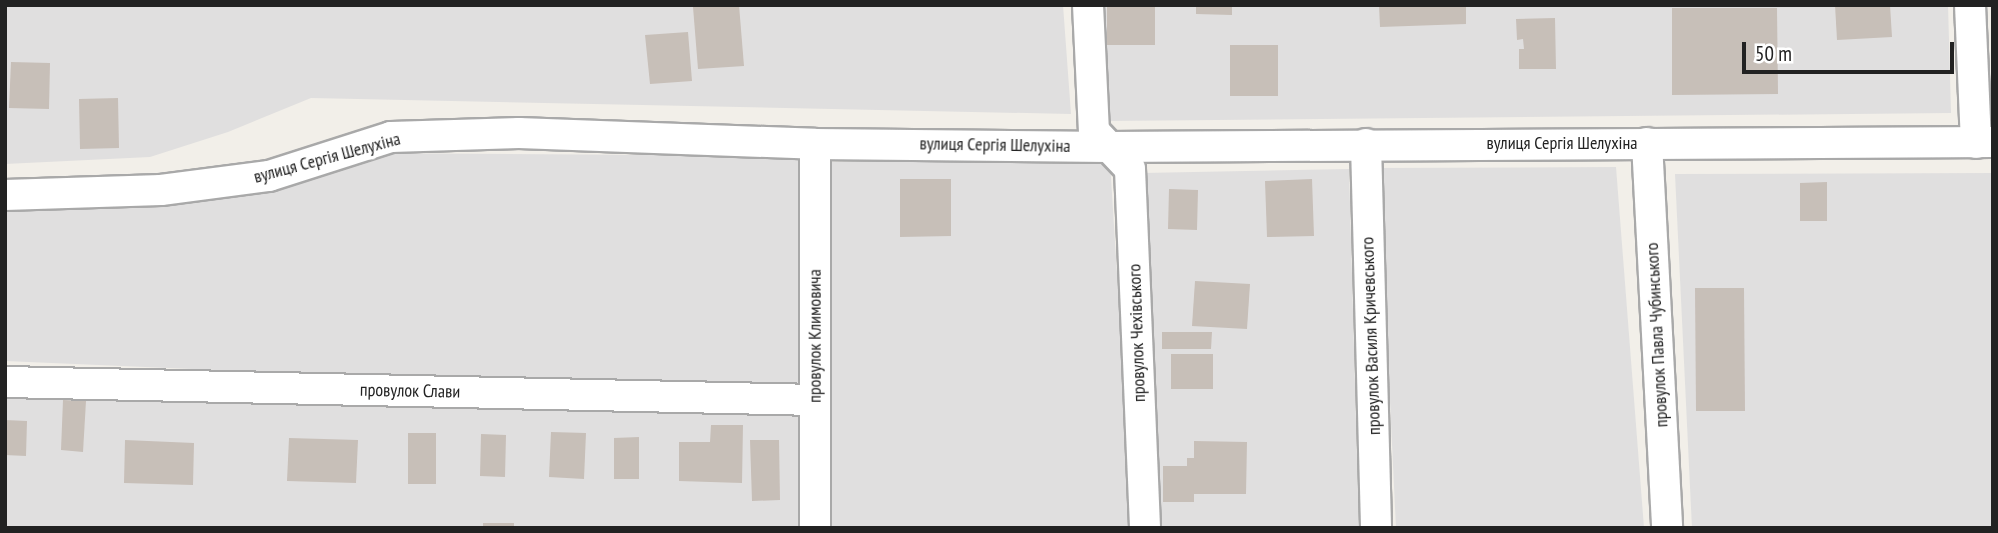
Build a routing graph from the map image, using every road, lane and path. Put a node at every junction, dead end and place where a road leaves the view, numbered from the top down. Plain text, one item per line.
1 (1088, 5) edge
2 (1970, 5) edge
3 (1985, 142) edge
4 (1647, 143) junction
5 (815, 144) junction
6 (1366, 144) junction
7 (1109, 147) junction
8 (5, 195) edge
9 (5, 382) edge
10 (815, 400) junction
11 (815, 528) edge
12 (1145, 528) edge
13 (1376, 528) edge
14 (1668, 528) edge

1 - 7 street, провулок Чехівського
2 - 3 street
3 - 4 street, вулиця Сергія Шелухіна
4 - 6 street, вулиця Сергія Шелухіна
4 - 14 street, провулок Павла Чубинського
5 - 7 street, вулиця Сергія Шелухіна
5 - 8 street, вулиця Сергія Шелухіна
5 - 10 street, провулок Климовича
6 - 7 street, вулиця Сергія Шелухіна
6 - 13 street, провулок Василя Кричевського
7 - 12 street, провулок Чехівського
9 - 10 street, провулок Слави
10 - 11 street, провулок Климовича

